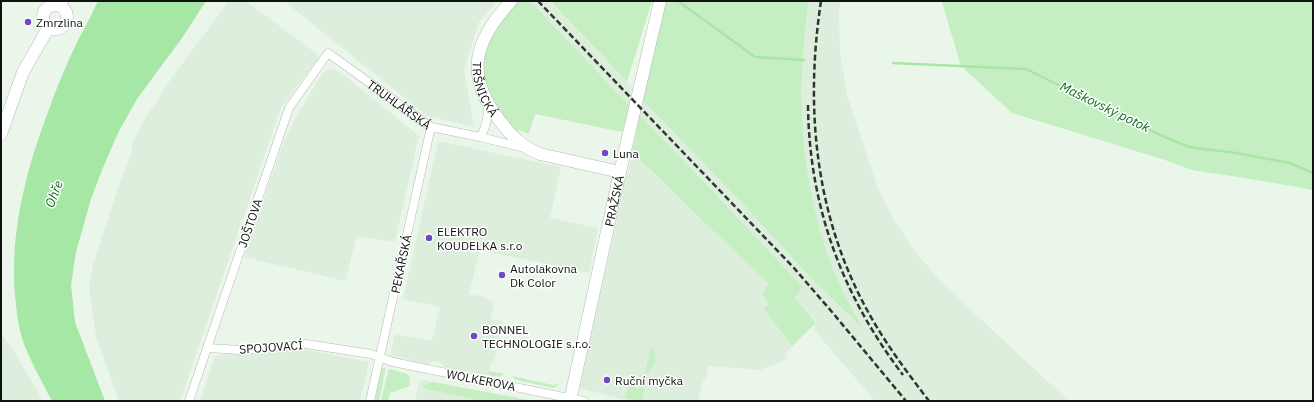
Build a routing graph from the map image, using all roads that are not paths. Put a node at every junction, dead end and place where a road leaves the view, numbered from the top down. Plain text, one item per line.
1 (511, 1) edge
2 (660, 1) edge
3 (44, 4) edge
4 (63, 4) edge
5 (49, 27) junction
6 (328, 53) joint
7 (489, 106) junction
8 (431, 127) junction
9 (1, 134) edge
10 (480, 137) junction
11 (527, 149) junction
12 (620, 172) junction
13 (208, 348) junction
14 (380, 358) junction
15 (570, 400) edge
16 (189, 401) edge
17 (370, 401) edge
18 (583, 401) edge

1 - 7 street, TRŠNICKÁ
2 - 12 street, PRAŽSKÁ
3 - 4 street
3 - 5 street
4 - 5 street
5 - 9 street
6 - 8 street, TRUHLÁŘSKÁ
6 - 13 street, JOŠTOVA
7 - 10 street
7 - 11 street, TRŠNICKÁ
8 - 10 street, TRUHLÁŘSKÁ
8 - 14 street, PEKAŘSKÁ
10 - 11 street, TRUHLÁŘSKÁ
11 - 12 street, TRUHLÁŘSKÁ
12 - 15 street, PRAŽSKÁ
13 - 14 street, SPOJOVACÍ
13 - 16 street, JOŠTOVA
14 - 15 street, WOLKEROVA
14 - 17 street, PEKAŘSKÁ
15 - 18 street, WOLKEROVA

